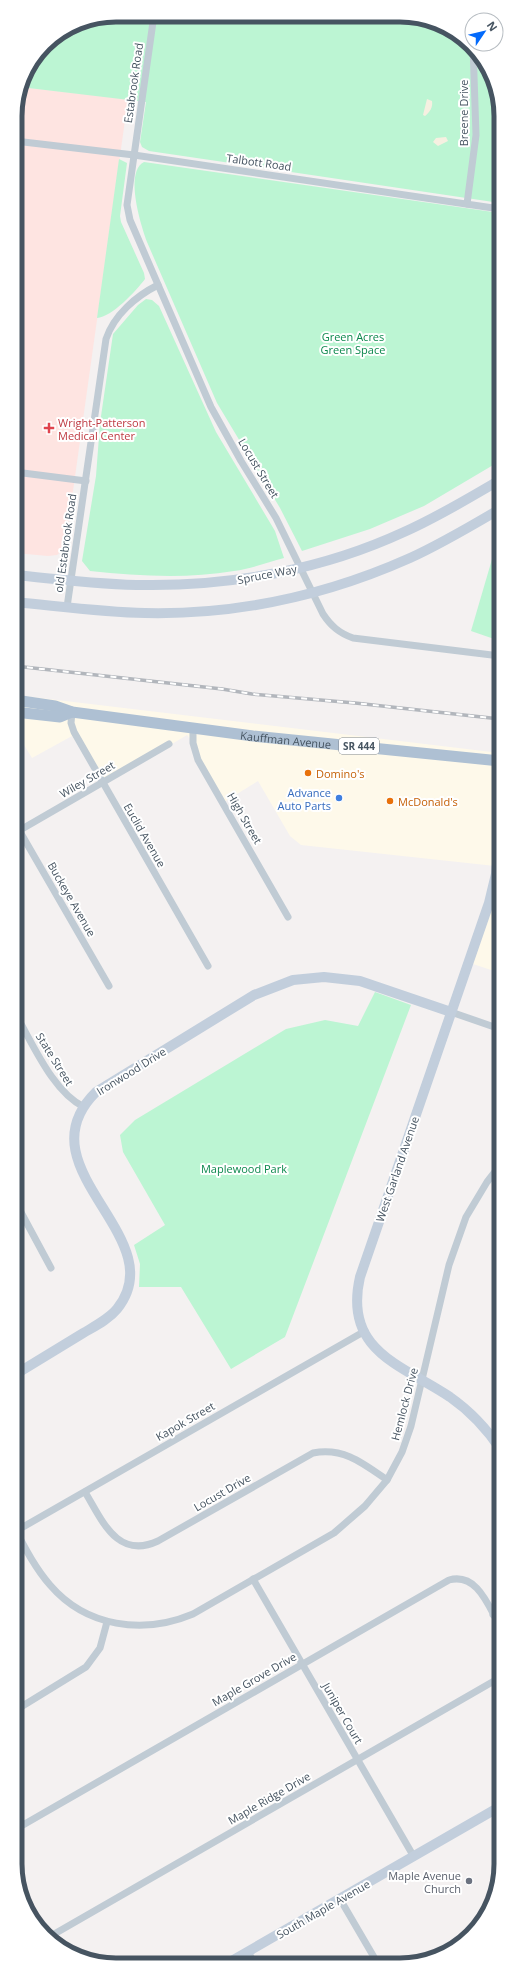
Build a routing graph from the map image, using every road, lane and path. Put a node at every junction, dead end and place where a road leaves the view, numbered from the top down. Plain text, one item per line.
1 (153, 22) edge
2 (473, 58) edge
3 (22, 142) edge
4 (134, 155) junction
5 (467, 204) junction
6 (494, 208) edge
7 (158, 285) junction
8 (22, 473) edge
9 (86, 481) junction
10 (494, 484) edge
11 (494, 513) edge
12 (300, 568) junction
13 (22, 576) edge
14 (70, 581) junction
15 (312, 593) junction
16 (22, 603) edge
17 (67, 607) junction
18 (494, 655) edge
19 (22, 701) edge
20 (72, 712) junction
21 (22, 713) edge
22 (193, 727) junction
23 (169, 744) dead end
24 (494, 761) edge
25 (102, 783) junction
26 (22, 828) edge
27 (22, 839) edge
28 (494, 882) edge
29 (288, 917) dead end
30 (208, 966) dead end
31 (109, 986) dead end
32 (451, 1012) junction
33 (22, 1025) edge
34 (494, 1027) edge
35 (84, 1107) junction
36 (494, 1172) edge
37 (22, 1215) edge
38 (52, 1268) dead end
39 (364, 1331) junction
40 (22, 1370) edge
41 (422, 1380) junction
42 (494, 1441) edge
43 (387, 1480) junction
44 (85, 1492) junction
45 (22, 1528) edge
46 (22, 1542) edge
47 (253, 1579) junction
48 (493, 1614) edge
49 (107, 1622) junction
50 (302, 1665) junction
51 (494, 1681) edge
52 (22, 1706) edge
53 (357, 1760) junction
54 (494, 1810) edge
55 (22, 1826) edge
56 (414, 1857) junction
57 (340, 1899) junction
58 (53, 1934) edge
59 (248, 1952) junction
60 (238, 1958) edge
61 (252, 1958) edge
62 (374, 1958) edge

1 - 4 street, Estabrook Road
2 - 5 street, Breene Drive
3 - 4 street, Talbott Road
4 - 5 street, Talbott Road
4 - 7 street, Locust Street
5 - 6 street, Talbott Road
7 - 9 street
7 - 12 street, Locust Street
8 - 9 street
9 - 14 street, old Estabrook Road
10 - 12 street, Spruce Way
11 - 15 street
12 - 14 street, Spruce Way
12 - 15 street, Locust Street
13 - 14 street, Spruce Way
14 - 17 street, old Estabrook Road
15 - 17 street
15 - 18 street, Locust Street
16 - 17 street
19 - 20 main road, Kauffman Avenue / SR 444
20 - 21 main road, Kauffman Avenue / SR 444
20 - 22 main road, Kauffman Avenue / SR 444
20 - 25 street, Euclid Avenue
22 - 24 main road, Kauffman Avenue / SR 444
22 - 29 street, High Street
23 - 25 street, Wiley Street
25 - 26 street, Wiley Street
25 - 30 street, Euclid Avenue
27 - 31 street, Buckeye Avenue
28 - 32 street, West Garland Avenue
32 - 34 street, Ironwood Drive
32 - 35 street, Ironwood Drive
32 - 39 street, West Garland Avenue
33 - 35 street, State Street
35 - 40 street, Ironwood Drive
36 - 41 street, Hemlock Drive
37 - 38 street
39 - 41 street, West Garland Avenue
39 - 44 street, Kapok Street
41 - 42 street, West Garland Avenue
41 - 43 street, Hemlock Drive
43 - 44 street, Locust Drive
43 - 47 street, Hemlock Drive
44 - 45 street, Kapok Street
46 - 49 street, Hemlock Drive
47 - 49 street, Hemlock Drive
47 - 50 street, Juniper Court
48 - 50 street, Maple Grove Drive
49 - 52 street
50 - 53 street, Juniper Court
50 - 55 street, Maple Grove Drive
51 - 53 street, Maple Ridge Drive
53 - 56 street, Juniper Court
53 - 58 street, Maple Ridge Drive
54 - 56 street, South Maple Avenue
56 - 57 street, South Maple Avenue
57 - 59 street, South Maple Avenue
57 - 62 street
59 - 60 street, South Maple Avenue
59 - 61 street

